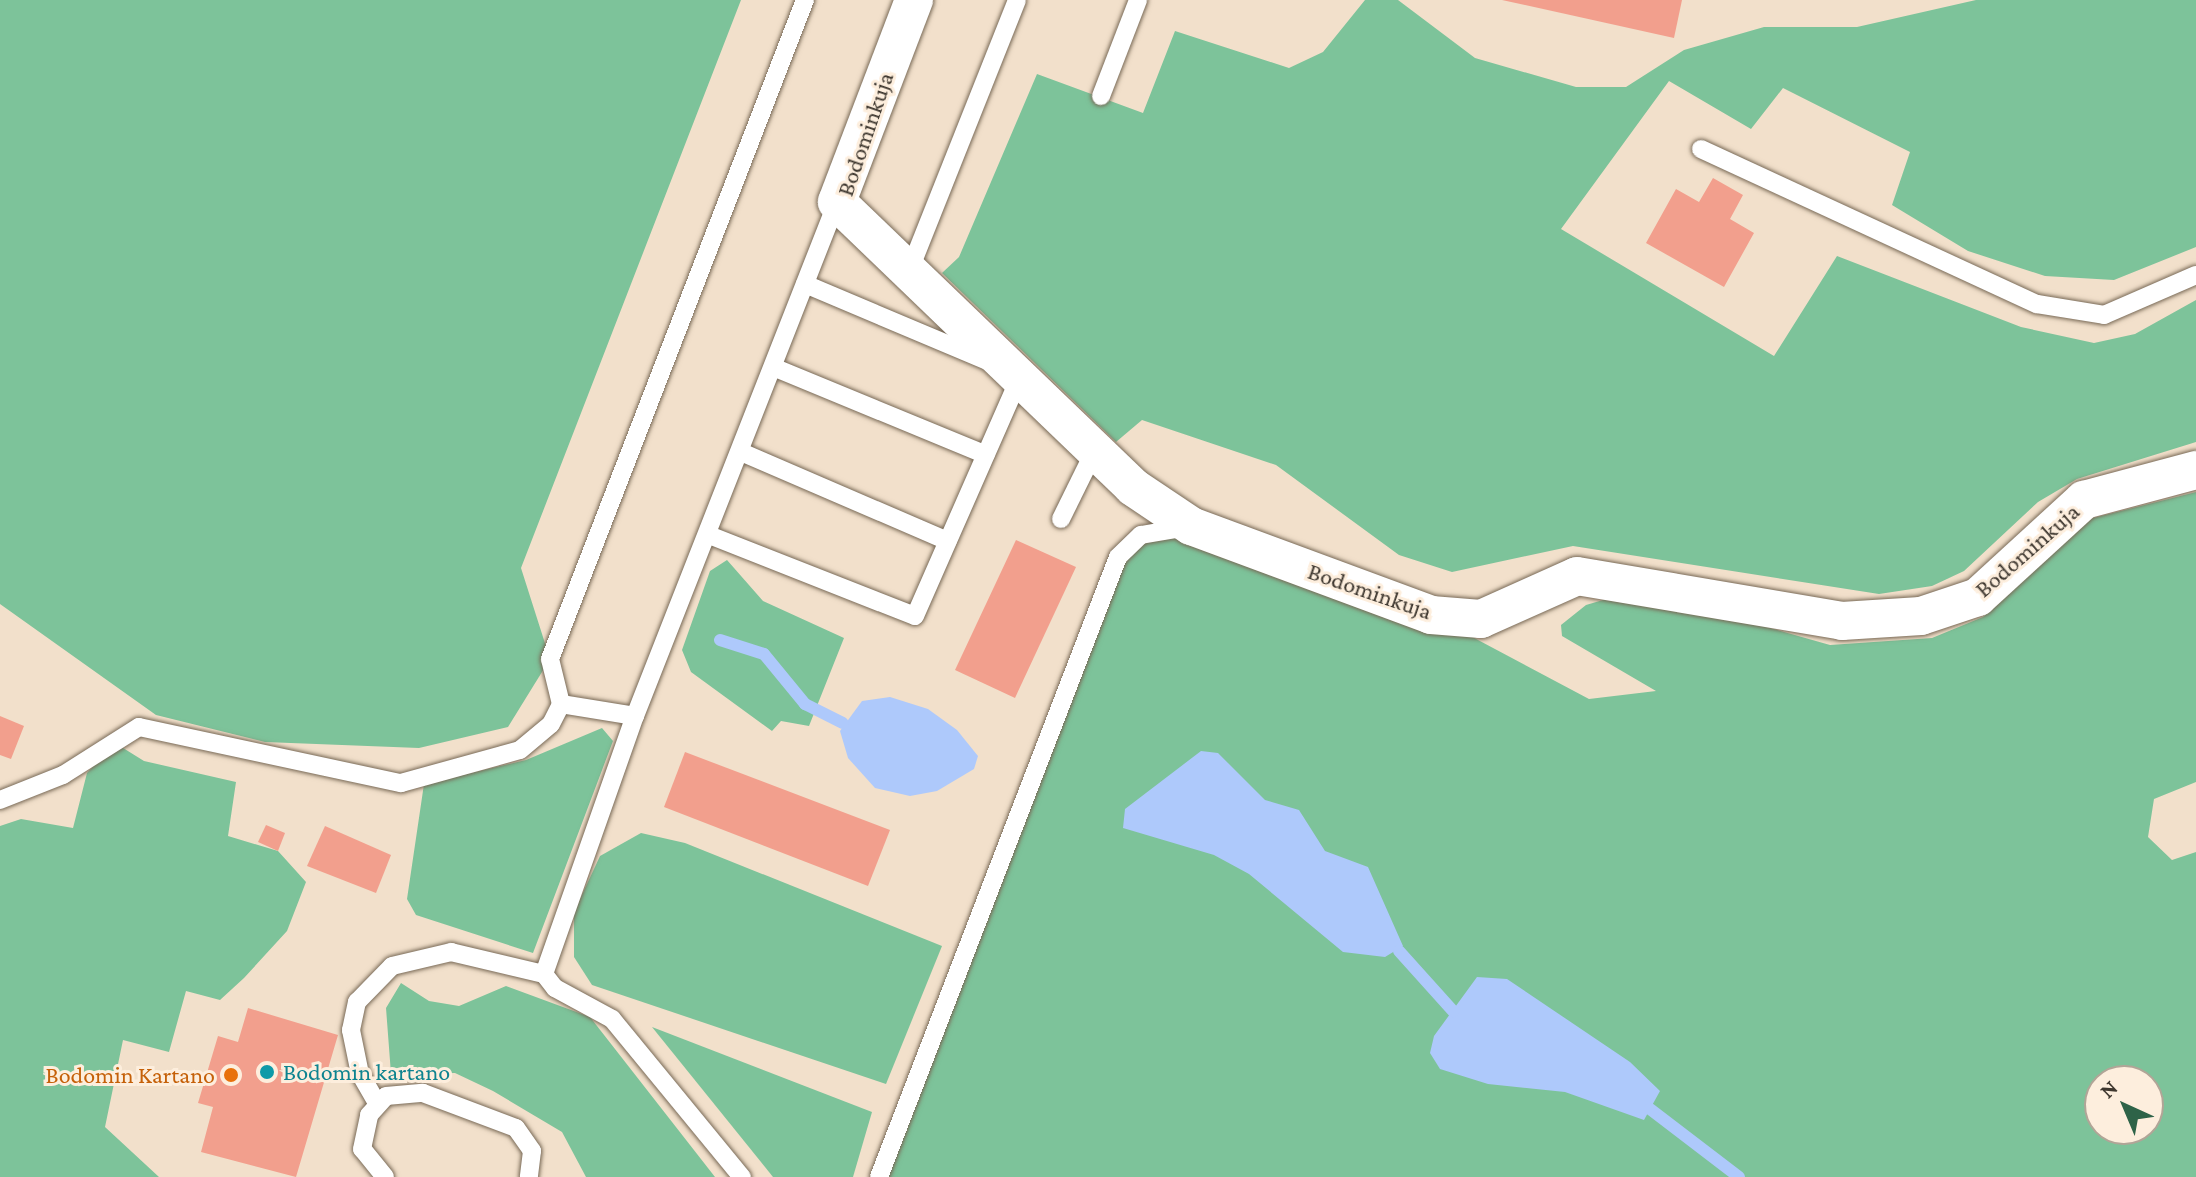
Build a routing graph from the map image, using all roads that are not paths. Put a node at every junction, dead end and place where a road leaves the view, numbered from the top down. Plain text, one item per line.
1 (805, 0) edge
2 (914, 0) edge
3 (1017, 0) edge
4 (1138, 0) edge
5 (1101, 96) dead end
6 (1701, 149) dead end
7 (837, 202) junction
8 (910, 269) junction
9 (2196, 275) edge
10 (805, 284) junction
11 (773, 367) junction
12 (1021, 375) junction
13 (741, 452) junction
14 (1093, 454) junction
15 (986, 455) junction
16 (2196, 470) edge
17 (1061, 519) dead end
18 (1191, 526) junction
19 (709, 535) junction
20 (948, 541) junction
21 (561, 704) junction
22 (635, 716) junction
23 (0, 800) edge
24 (544, 974) junction
25 (377, 1103) junction
26 (385, 1177) edge
27 (529, 1177) edge
28 (742, 1177) edge
29 (879, 1177) edge

1 - 21 lane
2 - 7 street, Bodominkuja
3 - 8 lane
4 - 5 lane
6 - 9 lane
7 - 8 street, Bodominkuja
7 - 10 lane
8 - 12 street, Bodominkuja
10 - 11 lane
10 - 12 lane
11 - 13 lane
11 - 15 lane
12 - 14 street, Bodominkuja
12 - 15 lane
13 - 19 lane
13 - 20 lane
14 - 17 lane
14 - 18 street, Bodominkuja
15 - 20 lane
16 - 18 street, Bodominkuja
18 - 29 lane
19 - 20 lane
19 - 22 lane
21 - 22 lane
21 - 23 lane
22 - 24 lane
24 - 25 lane
24 - 28 lane
25 - 26 lane
25 - 27 lane

